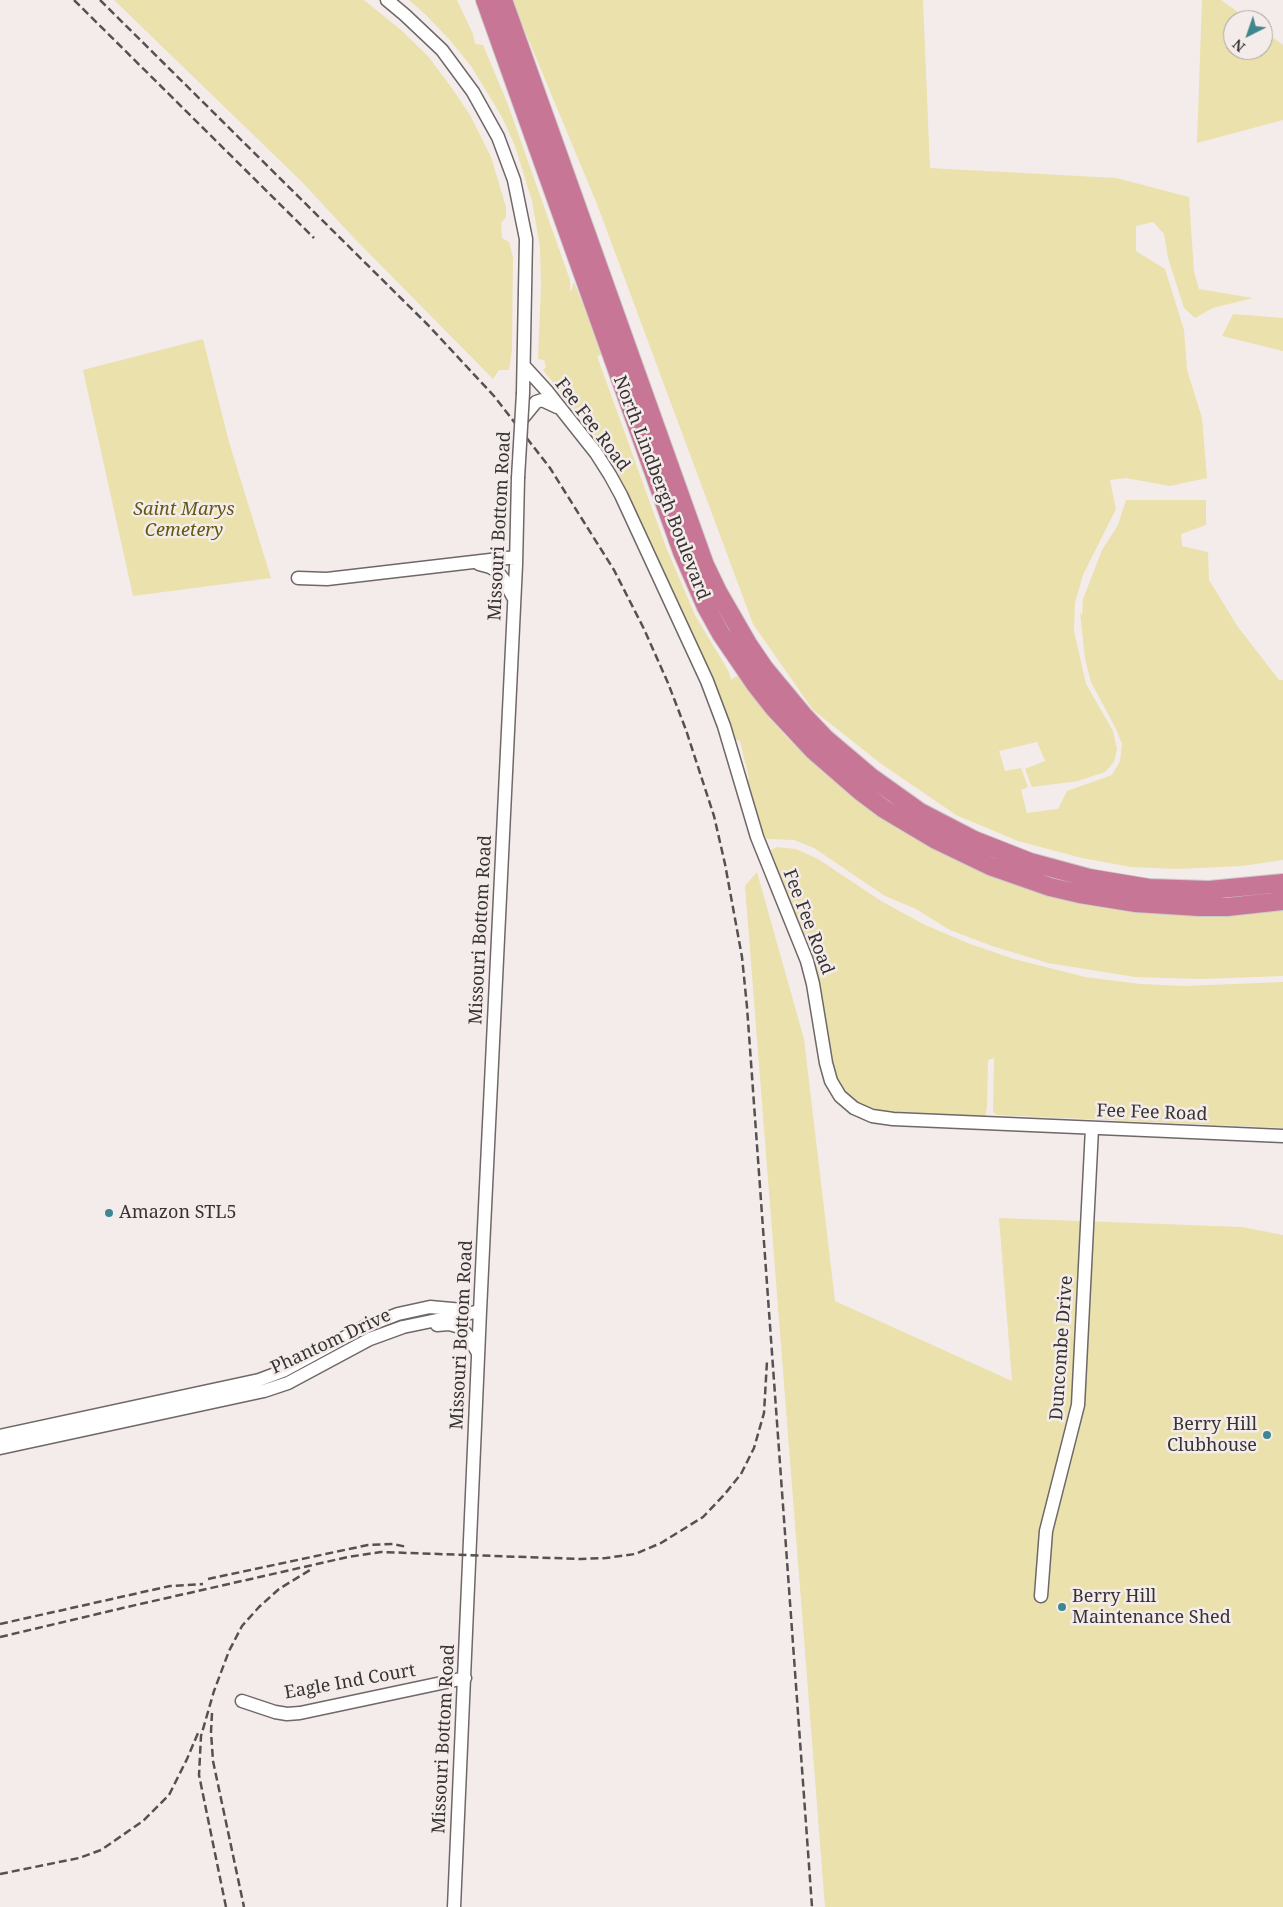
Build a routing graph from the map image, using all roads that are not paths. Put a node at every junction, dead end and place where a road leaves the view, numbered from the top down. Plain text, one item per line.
1 (387, 0) edge
2 (485, 0) edge
3 (503, 0) edge
4 (525, 368) junction
5 (564, 413) junction
6 (522, 420) junction
7 (516, 557) junction
8 (474, 563) junction
9 (298, 578) dead end
10 (514, 599) junction
11 (1283, 884) edge
12 (1283, 901) edge
13 (1092, 1128) junction
14 (1283, 1136) edge
15 (480, 1311) junction
16 (410, 1326) junction
17 (478, 1354) junction
18 (0, 1436) edge
19 (0, 1448) edge
20 (1041, 1596) dead end
21 (465, 1678) junction
22 (242, 1701) dead end
23 (454, 1907) edge

1 - 4 street, Missouri Bottom Road
2 - 12 highway, North Lindbergh Boulevard
3 - 11 highway, North Lindbergh Boulevard
4 - 5 street, Fee Fee Road
4 - 6 street, Missouri Bottom Road, bridge
5 - 6 street
5 - 13 street, Fee Fee Road
6 - 7 street, Missouri Bottom Road, bridge
7 - 8 street
7 - 10 street, Missouri Bottom Road
8 - 9 street
8 - 10 street
10 - 15 street, Missouri Bottom Road
13 - 14 street, Fee Fee Road
13 - 20 street, Duncombe Drive
15 - 16 street, Phantom Drive
15 - 17 street, Missouri Bottom Road
15 - 18 street, Phantom Drive
16 - 17 street
16 - 19 street, Phantom Drive
17 - 21 street, Missouri Bottom Road
21 - 22 street, Eagle Ind Court
21 - 23 street, Missouri Bottom Road

